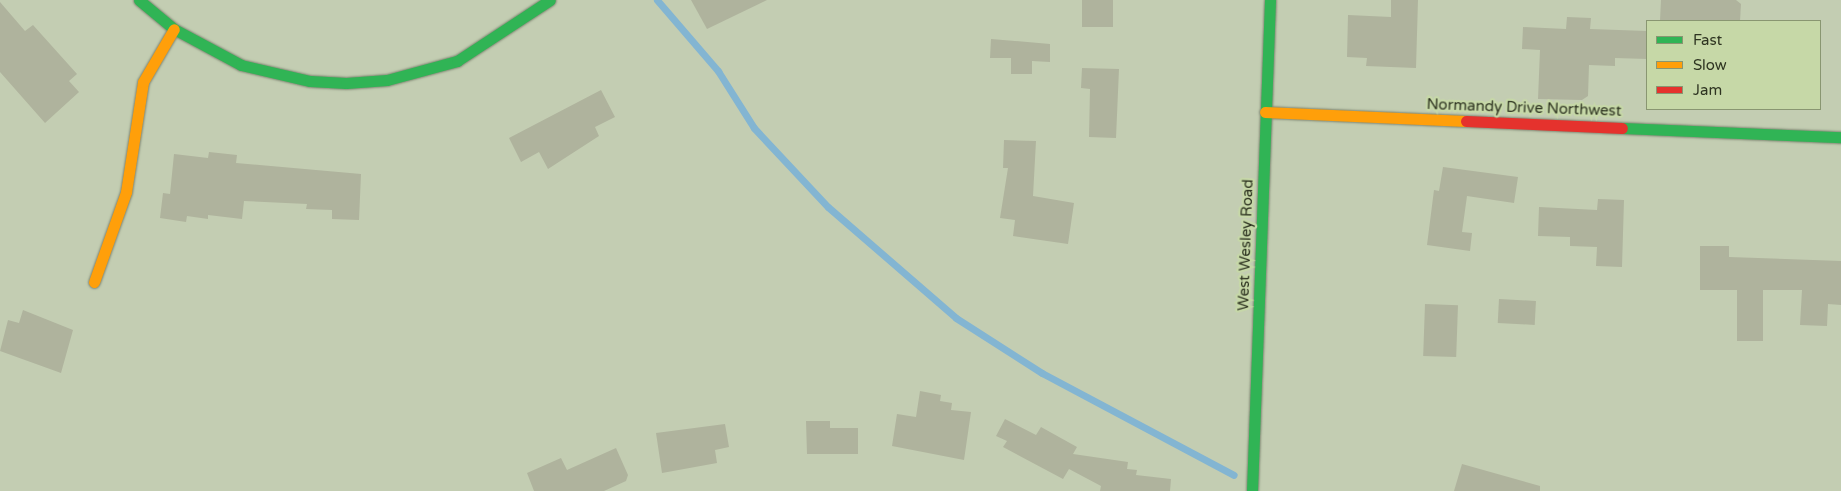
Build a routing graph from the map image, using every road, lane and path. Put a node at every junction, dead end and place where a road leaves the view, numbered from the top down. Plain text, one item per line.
1 (139, 0) edge
2 (550, 0) edge
3 (1270, 0) edge
4 (174, 30) junction
5 (1265, 112) junction
6 (1841, 137) edge
7 (94, 282) dead end
8 (1252, 491) edge

1 - 4 street
2 - 4 street
3 - 5 street, West Wesley Road
4 - 7 street
5 - 6 street, Normandy Drive Northwest
5 - 8 street, West Wesley Road

